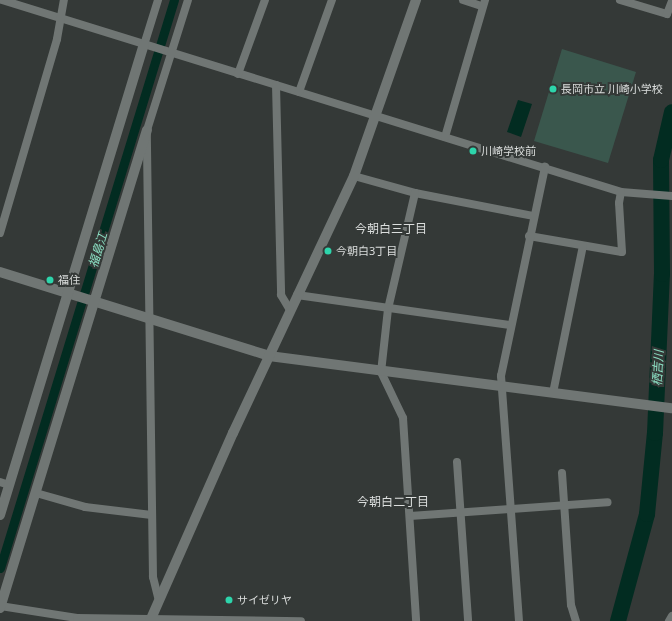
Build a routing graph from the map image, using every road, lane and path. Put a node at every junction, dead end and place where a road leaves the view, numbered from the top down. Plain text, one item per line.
1 (2, 0) edge
2 (64, 0) edge
3 (158, 0) edge
4 (188, 0) edge
5 (265, 0) edge
6 (332, 0) edge
7 (416, 0) edge
8 (463, 0) edge
9 (620, 0) edge
10 (672, 1) edge
11 (483, 3) edge
12 (58, 18) junction
13 (146, 46) junction
14 (168, 52) junction
15 (238, 74) junction
16 (276, 85) junction
17 (299, 92) junction
18 (375, 115) junction
19 (148, 130) junction
20 (445, 137) junction
21 (545, 167) junction
22 (354, 176) junction
23 (626, 192) junction
24 (415, 193) junction
25 (672, 196) edge
26 (533, 216) junction
27 (0, 233) edge
28 (529, 236) junction
29 (583, 246) junction
30 (0, 272) edge
31 (70, 294) junction
32 (297, 295) junction
33 (92, 300) junction
34 (388, 309) junction
35 (290, 310) junction
36 (149, 317) junction
37 (510, 325) junction
38 (269, 356) junction
39 (381, 372) junction
40 (503, 387) junction
41 (554, 393) junction
42 (672, 408) edge
43 (458, 462) dead end
44 (562, 473) dead end
45 (5, 484) edge
46 (36, 493) junction
47 (608, 502) dead end
48 (565, 505) junction
49 (512, 509) junction
50 (460, 513) junction
51 (0, 515) edge
52 (152, 515) junction
53 (410, 516) junction
54 (158, 597) junction
55 (0, 606) edge
56 (672, 616) edge
57 (282, 620) edge
58 (150, 621) edge
59 (302, 621) edge
60 (416, 621) edge
61 (468, 621) edge
62 (519, 621) edge
63 (576, 621) edge
64 (669, 621) edge

1 - 12 street
2 - 12 street
3 - 13 street
4 - 14 street
5 - 15 street
6 - 17 street
7 - 18 street
8 - 11 street
9 - 10 street
11 - 20 street
12 - 13 street
12 - 27 street
13 - 14 street
13 - 31 street
14 - 15 street
14 - 19 street
15 - 16 street
16 - 17 street
16 - 35 street
17 - 18 street
18 - 20 street
18 - 22 street
19 - 33 street
19 - 36 street
20 - 21 street
21 - 23 street
21 - 26 street
22 - 24 street
22 - 32 street
23 - 25 street
23 - 29 street
24 - 26 street
24 - 34 street
26 - 28 street
28 - 29 street
28 - 37 street
29 - 41 street
30 - 31 street
31 - 33 street
31 - 45 street
32 - 34 street
32 - 35 street
33 - 36 street
33 - 46 street
34 - 37 street
34 - 39 street
35 - 38 street
36 - 38 street
36 - 52 street
37 - 40 street
38 - 39 street
38 - 54 street
39 - 40 street
39 - 53 street
40 - 41 street
40 - 49 street
41 - 42 street
43 - 50 street
44 - 48 street
45 - 51 street
46 - 52 street
46 - 55 street
47 - 48 street
48 - 49 street
48 - 63 street
49 - 50 street
49 - 62 street
50 - 53 street
50 - 61 street
52 - 54 street
53 - 60 street
54 - 58 street
55 - 58 street
56 - 64 street
57 - 58 street
57 - 59 street

